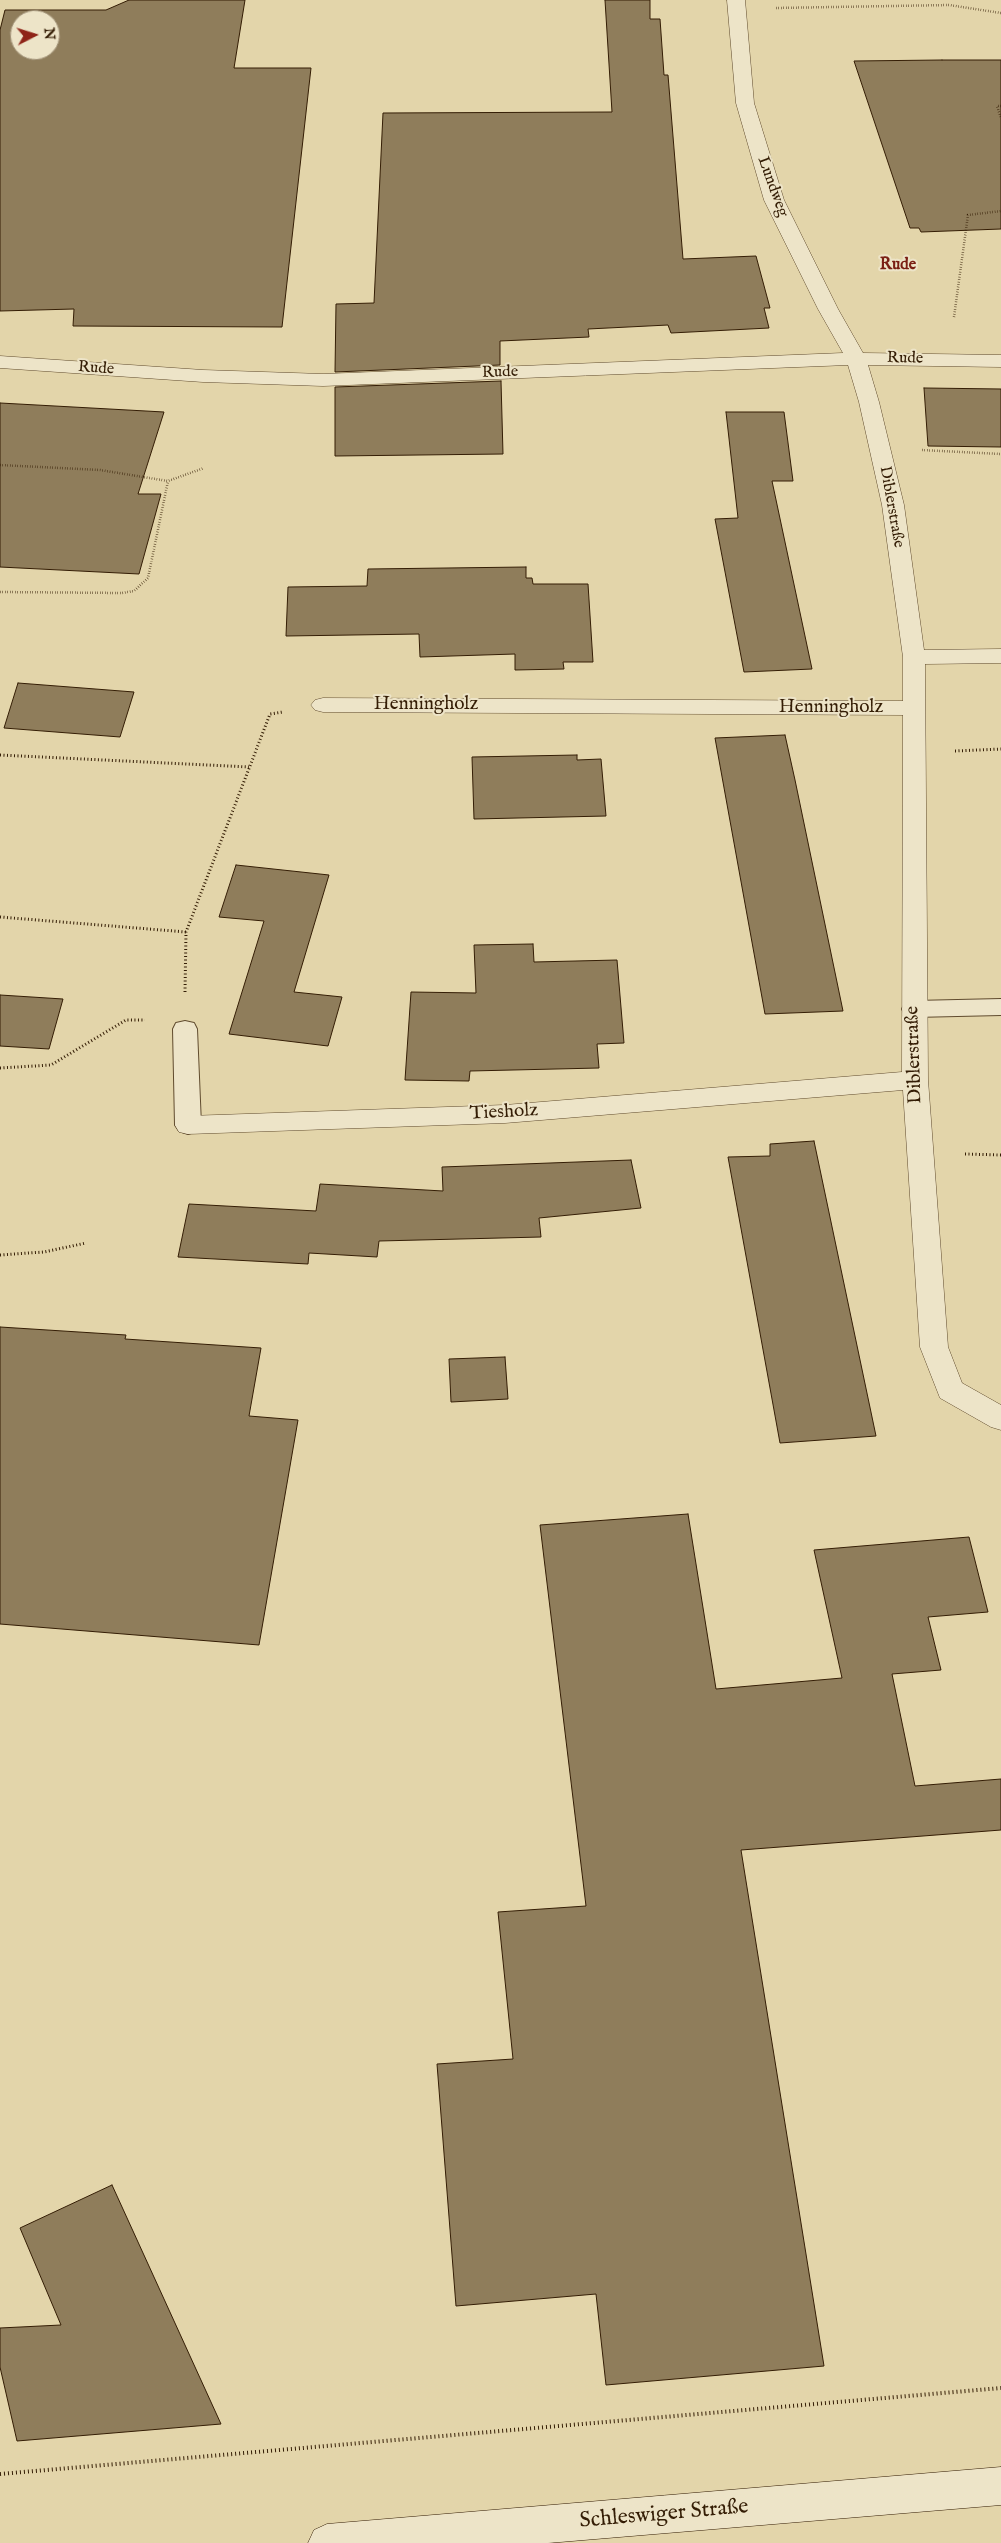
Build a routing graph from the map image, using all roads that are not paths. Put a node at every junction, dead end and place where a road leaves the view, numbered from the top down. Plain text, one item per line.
1 (736, 2) edge
2 (856, 359) junction
3 (1001, 361) edge
4 (0, 362) edge
5 (1001, 656) edge
6 (914, 657) junction
7 (323, 705) road end
8 (914, 708) junction
9 (1001, 1007) edge
10 (914, 1009) junction
11 (185, 1024) road end
12 (915, 1080) junction
13 (188, 1125) joint
14 (1001, 1419) edge
15 (1001, 2486) edge
16 (327, 2543) edge

1 - 2 street, Lundweg
2 - 3 street, Rude
2 - 4 street, Rude
2 - 6 street, Diblerstraße
5 - 6 street
6 - 8 street, Diblerstraße
7 - 8 street, Henningholz
8 - 10 street, Diblerstraße
9 - 10 lane
10 - 12 street, Diblerstraße
11 - 13 lane, Tiesholz
12 - 13 street, Tiesholz
12 - 14 street, Diblerstraße
15 - 16 street, Schleswiger Straße

